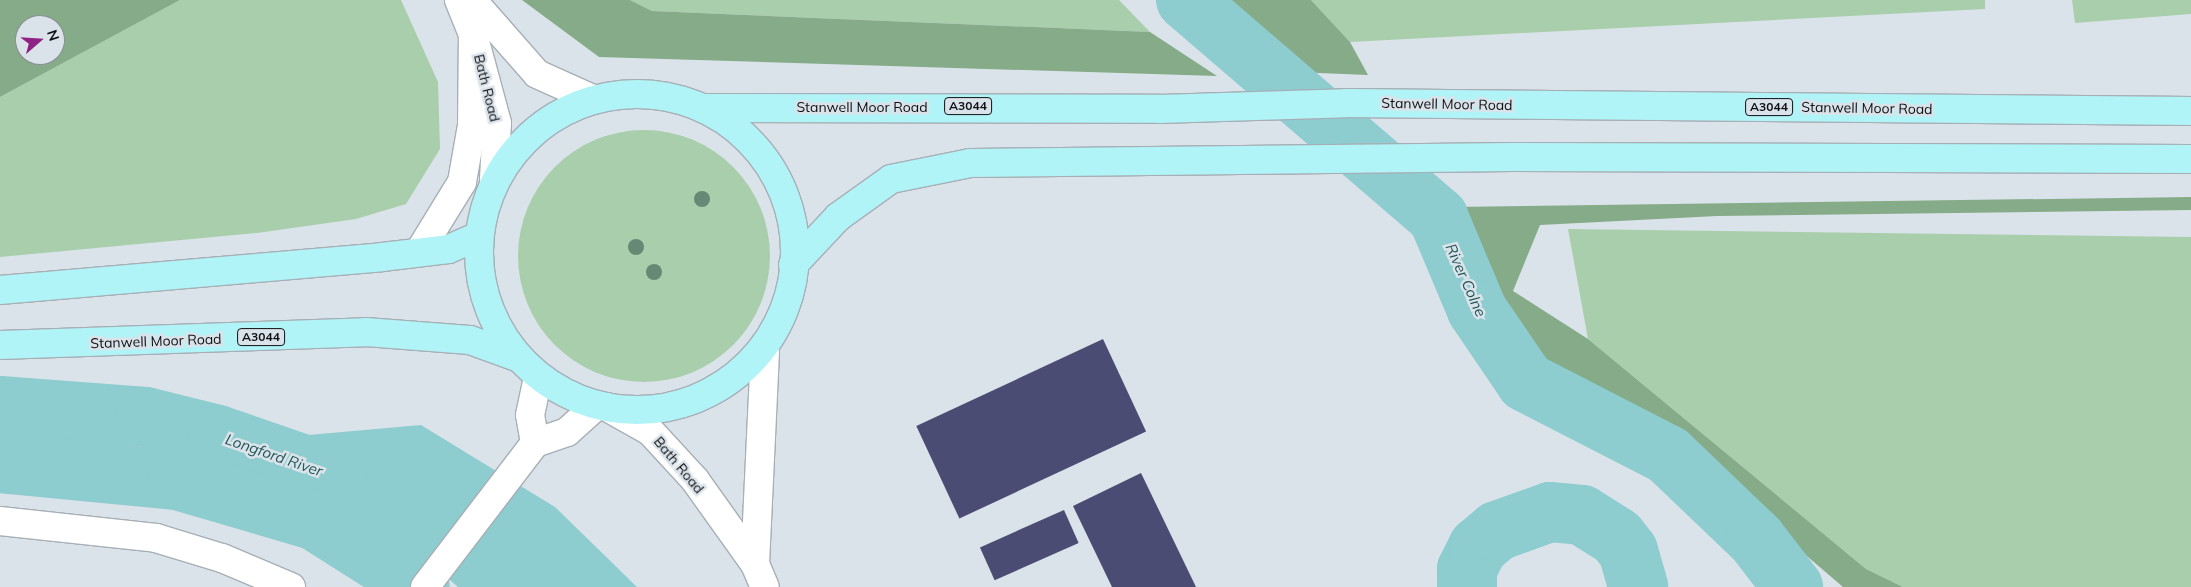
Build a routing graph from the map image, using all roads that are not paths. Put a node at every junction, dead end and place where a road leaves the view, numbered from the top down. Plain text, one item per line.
1 (458, 0) edge
2 (472, 0) edge
3 (473, 34) junction
4 (593, 99) junction
5 (703, 108) junction
6 (2191, 111) edge
7 (2191, 159) edge
8 (494, 179) junction
9 (478, 236) junction
10 (419, 252) junction
11 (793, 265) junction
12 (0, 290) edge
13 (0, 345) edge
14 (765, 352) junction
15 (519, 358) junction
16 (538, 378) junction
17 (602, 406) junction
18 (532, 447) junction
19 (0, 522) edge
20 (760, 576) edge
21 (291, 587) edge
22 (425, 587) edge

1 - 3 street, Bath Road
2 - 4 street
3 - 8 street, Bath Road
3 - 10 street
4 - 5 main road
4 - 8 main road
5 - 6 main road, Stanwell Moor Road / A3044
5 - 11 main road
7 - 11 main road
8 - 9 main road
9 - 10 main road
9 - 15 main road
10 - 12 main road
11 - 14 main road
13 - 15 main road, Stanwell Moor Road / A3044
14 - 17 main road
14 - 20 street, Bath Road
15 - 16 main road
16 - 17 main road
16 - 18 street
17 - 18 street
17 - 20 street, Bath Road
18 - 22 street
19 - 21 street

